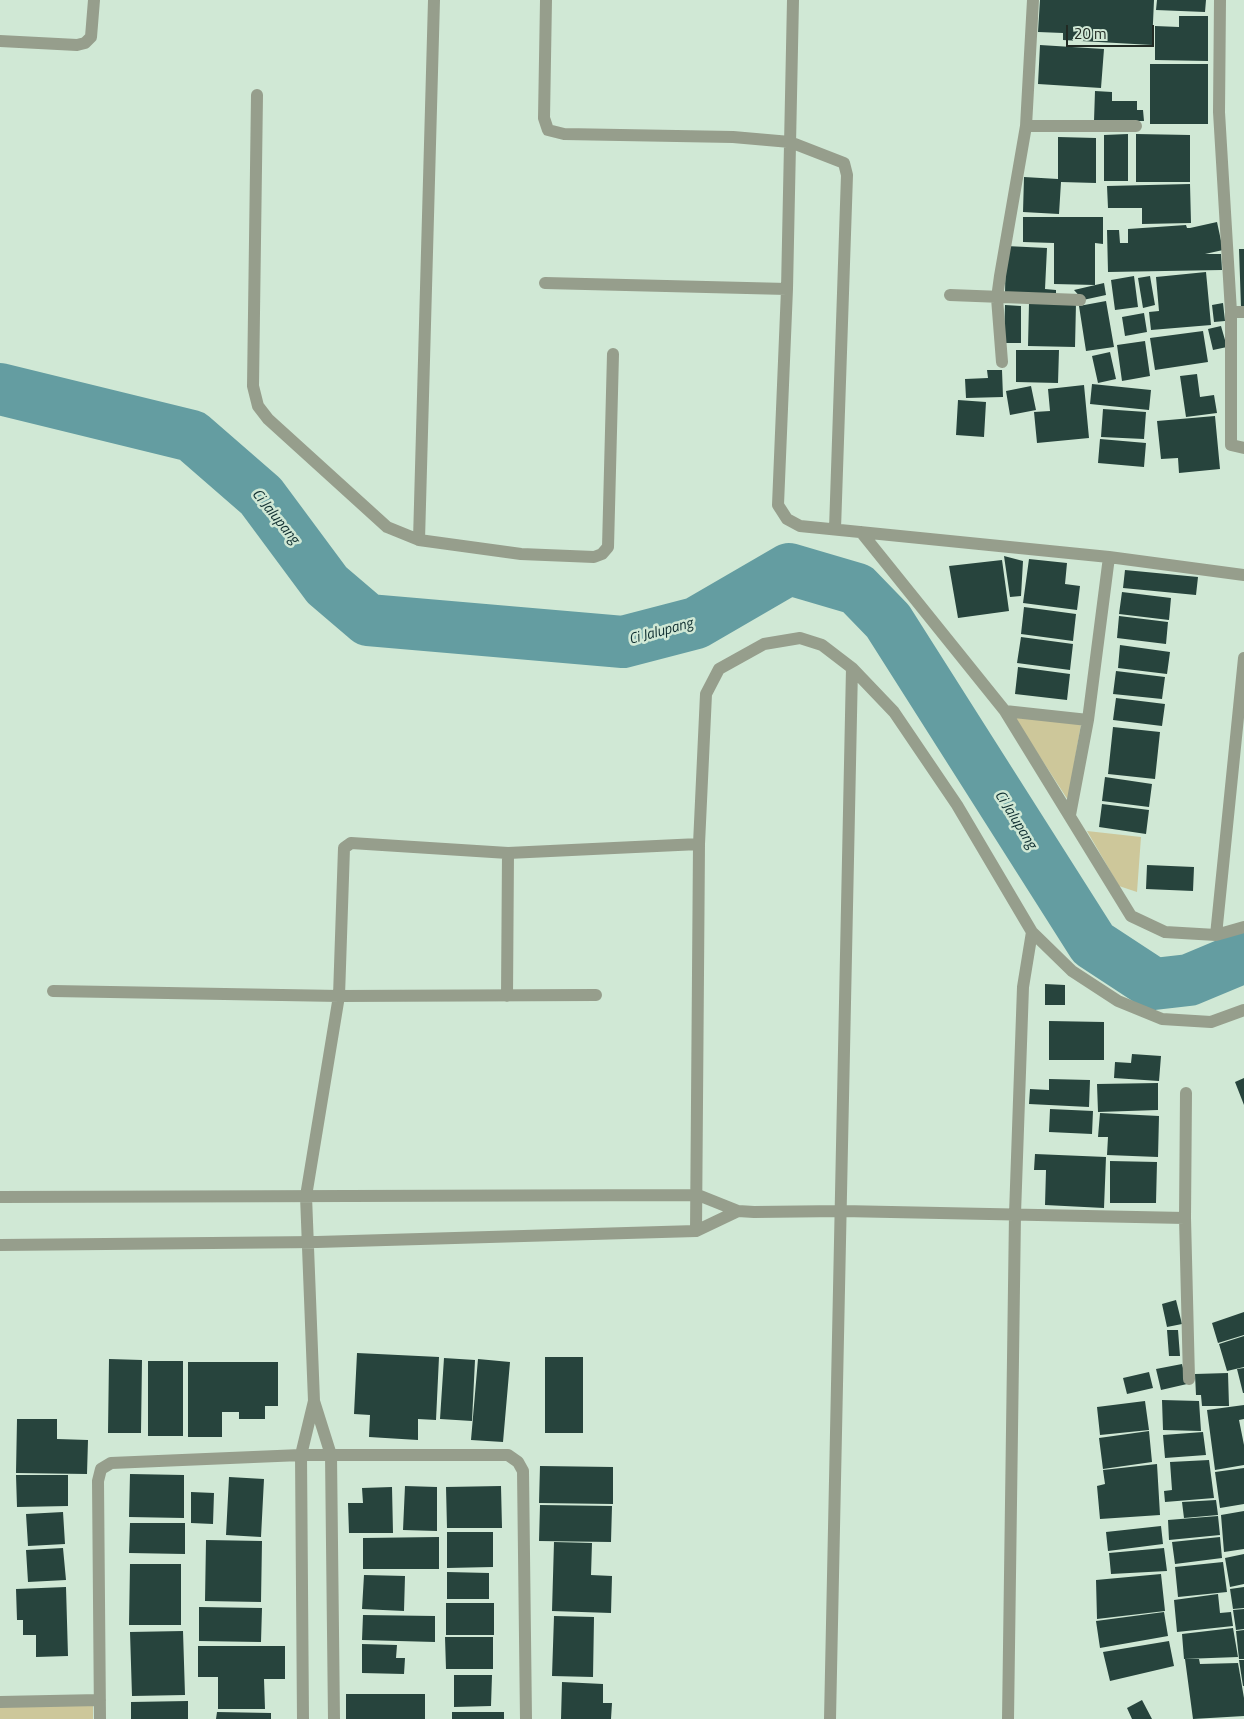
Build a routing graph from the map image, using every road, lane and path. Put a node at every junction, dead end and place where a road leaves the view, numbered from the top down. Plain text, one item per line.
1 (94, 0) edge
2 (434, 0) edge
3 (546, 0) edge
4 (793, 0) edge
5 (1033, 0) edge
6 (1220, 0) edge
7 (0, 41) edge
8 (257, 94) dead end
9 (1026, 126) junction
10 (1136, 126) dead end
11 (790, 142) junction
12 (545, 283) dead end
13 (787, 289) junction
14 (950, 296) dead end
15 (998, 298) junction
16 (1080, 300) dead end
17 (1238, 312) edge
18 (613, 354) dead end
19 (1002, 362) dead end
20 (1244, 448) edge
21 (835, 529) junction
22 (861, 532) junction
23 (419, 540) junction
24 (1109, 557) junction
25 (1244, 575) edge
26 (1244, 658) edge
27 (852, 668) junction
28 (1004, 712) junction
29 (1088, 720) junction
30 (1070, 815) junction
31 (700, 844) junction
32 (508, 853) junction
33 (1244, 927) edge
34 (1032, 932) junction
35 (1216, 935) junction
36 (53, 991) dead end
37 (596, 995) dead end
38 (339, 996) junction
39 (507, 996) junction
40 (1244, 1010) edge
41 (1186, 1092) dead end
42 (306, 1196) junction
43 (698, 1196) junction
44 (0, 1197) edge
45 (738, 1211) junction
46 (842, 1211) junction
47 (1015, 1214) junction
48 (1185, 1218) junction
49 (696, 1231) junction
50 (307, 1242) junction
51 (0, 1245) edge
52 (1189, 1379) dead end
53 (314, 1401) junction
54 (301, 1455) junction
55 (331, 1455) junction
56 (100, 1700) junction
57 (0, 1702) edge
58 (100, 1719) edge
59 (303, 1719) edge
60 (334, 1719) edge
61 (526, 1719) edge
62 (830, 1719) edge
63 (1008, 1719) edge

1 - 7 street
2 - 23 street
3 - 11 street
4 - 11 street
5 - 9 street
6 - 17 street
8 - 23 street
9 - 10 street
9 - 15 street
11 - 13 street
11 - 21 street
12 - 13 street
13 - 21 street
14 - 15 street
15 - 16 street
15 - 19 street
17 - 20 street
18 - 23 street
21 - 22 street
22 - 24 street
22 - 28 street
24 - 25 street
24 - 29 street
26 - 35 street
27 - 31 street
27 - 34 street
27 - 46 street
28 - 29 street
28 - 30 street
29 - 30 street
30 - 35 street
31 - 32 street
31 - 43 street
32 - 38 street
32 - 39 street
33 - 35 street
34 - 40 street
34 - 47 street
36 - 38 street
37 - 39 street
38 - 39 street
38 - 42 street
41 - 48 street
42 - 43 street
42 - 44 street
42 - 50 street
43 - 45 street
43 - 49 street
45 - 46 street
45 - 49 street
46 - 47 street
46 - 62 street
47 - 48 street
47 - 63 street
48 - 52 street
49 - 50 street
50 - 51 street
50 - 53 street
53 - 54 street
53 - 55 street
54 - 55 street
54 - 56 street
54 - 59 street
55 - 60 street
55 - 61 street
56 - 57 street
56 - 58 street

